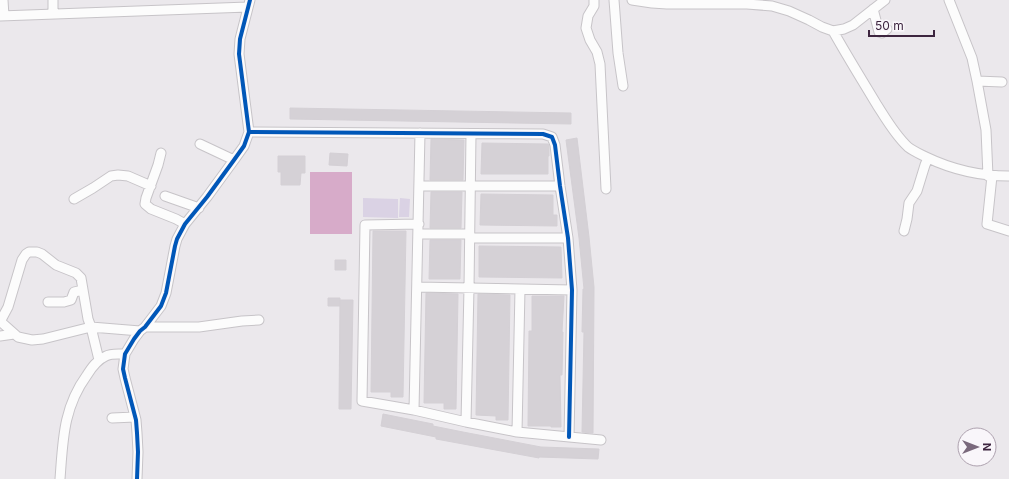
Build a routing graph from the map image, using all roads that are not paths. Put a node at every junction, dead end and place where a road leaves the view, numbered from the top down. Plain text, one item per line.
1 (3, 0) edge
2 (53, 0) edge
3 (594, 0) edge
4 (614, 0) edge
5 (632, 0) edge
6 (885, 0) edge
7 (949, 0) edge
8 (249, 4) edge
9 (873, 9) junction
10 (54, 14) junction
11 (2, 16) edge
12 (887, 29) dead end
13 (833, 31) junction
14 (977, 81) junction
15 (1002, 82) dead end
16 (623, 86) dead end
17 (249, 132) junction
18 (420, 133) junction
19 (471, 134) junction
20 (200, 144) dead end
21 (161, 153) dead end
22 (928, 158) junction
23 (234, 160) junction
24 (990, 176) junction
25 (1009, 176) edge
26 (151, 186) junction
27 (420, 186) junction
28 (470, 186) junction
29 (560, 186) junction
30 (606, 189) dead end
31 (165, 196) dead end
32 (74, 198) dead end
33 (199, 208) junction
34 (185, 224) junction
35 (419, 224) junction
36 (904, 231) dead end
37 (1009, 231) edge
38 (418, 234) junction
39 (470, 236) junction
40 (568, 238) junction
41 (417, 287) junction
42 (469, 288) junction
43 (520, 289) junction
44 (83, 290) junction
45 (572, 290) junction
46 (48, 302) dead end
47 (259, 320) dead end
48 (0, 321) edge
49 (91, 327) junction
50 (143, 329) junction
51 (14, 334) junction
52 (0, 336) edge
53 (125, 354) junction
54 (99, 360) junction
55 (414, 410) junction
56 (135, 417) junction
57 (112, 418) dead end
58 (466, 422) junction
59 (517, 432) junction
60 (569, 437) junction
61 (601, 440) dead end
62 (60, 479) edge
63 (137, 479) edge

1 - 11 street
2 - 10 street
3 - 30 street
4 - 16 street
5 - 13 street
6 - 9 street
7 - 14 street
8 - 10 street
8 - 17 street
9 - 12 street
9 - 13 street
10 - 11 street
13 - 22 street
14 - 15 street
14 - 24 street
17 - 18 street
17 - 23 street
18 - 19 street
18 - 27 street
19 - 28 street
19 - 29 street
20 - 23 street
21 - 26 street
22 - 24 street
22 - 36 street
23 - 33 street
24 - 25 street
24 - 37 street
26 - 32 street
26 - 34 street
27 - 28 street
27 - 35 street
28 - 29 street
28 - 39 street
29 - 40 street
31 - 33 street
33 - 34 street
34 - 50 street
35 - 38 street
35 - 55 street
38 - 39 street
38 - 41 street
39 - 40 street
39 - 42 street
40 - 45 street
41 - 42 street
41 - 55 street
42 - 43 street
42 - 58 street
43 - 45 street
43 - 59 street
44 - 46 street
44 - 48 street
44 - 49 street
45 - 60 street
47 - 50 street
48 - 51 street
49 - 50 street
49 - 51 street
49 - 54 street
50 - 53 street
51 - 52 street
53 - 54 street
53 - 56 street
54 - 62 street
55 - 58 street
56 - 57 street
56 - 63 street
58 - 59 street
59 - 60 street
60 - 61 street

